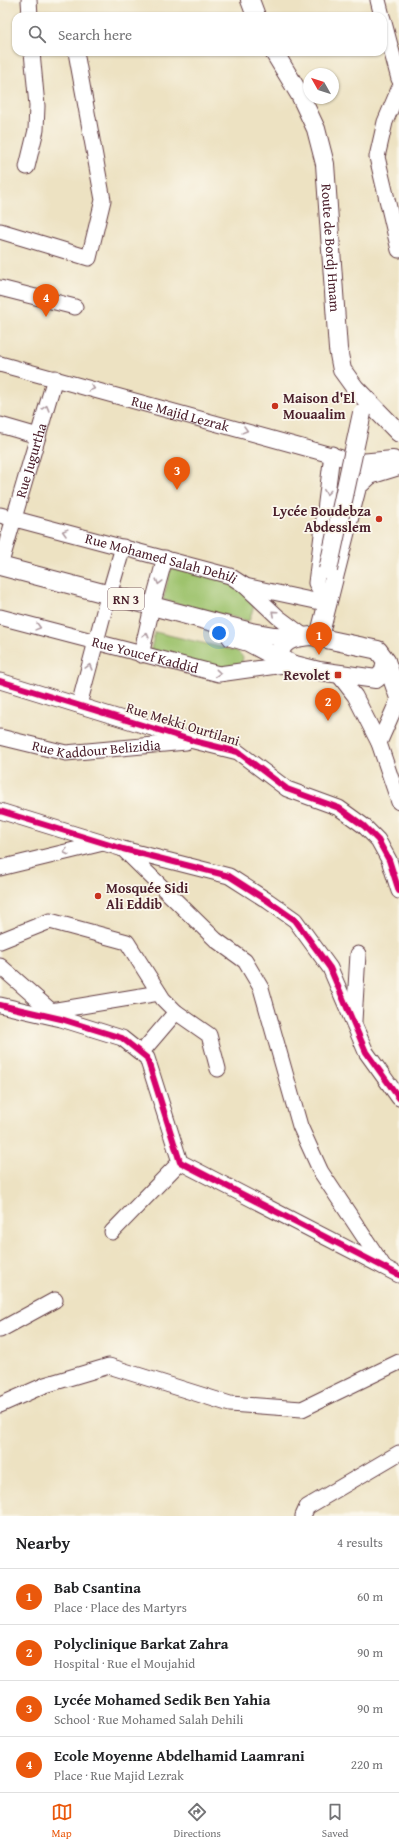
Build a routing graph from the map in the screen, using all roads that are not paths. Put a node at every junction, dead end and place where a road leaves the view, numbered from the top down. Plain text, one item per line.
1 (29, 0) edge
2 (250, 0) edge
3 (378, 0) edge
4 (30, 12) edge
5 (254, 12) edge
6 (381, 12) edge
7 (387, 34) edge
8 (32, 56) edge
9 (77, 56) edge
10 (276, 56) edge
11 (399, 79) edge
12 (399, 89) edge
13 (27, 167) dead end
14 (0, 231) edge
15 (399, 250) edge
16 (0, 288) edge
17 (75, 307) dead end
18 (0, 364) edge
19 (55, 378) junction
20 (355, 388) junction
21 (0, 425) edge
22 (399, 433) edge
23 (38, 436) junction
24 (332, 454) junction
25 (399, 460) edge
26 (360, 463) joint
27 (399, 466) edge
28 (7, 517) edge
29 (123, 547) junction
30 (165, 558) junction
31 (0, 566) edge
32 (0, 575) edge
33 (244, 586) junction
34 (318, 590) junction
35 (107, 599) junction
36 (151, 611) junction
37 (0, 617) edge
38 (309, 637) junction
39 (96, 643) junction
40 (141, 655) junction
41 (388, 658) edge
42 (289, 664) junction
43 (338, 674) junction
44 (376, 679) junction
45 (0, 681) edge
46 (398, 692) edge
47 (79, 705) junction
48 (0, 737) edge
49 (194, 741) junction
50 (379, 743) junction
51 (399, 802) edge
52 (0, 811) edge
53 (104, 843) junction
54 (123, 849) junction
55 (0, 868) edge
56 (399, 891) edge
57 (0, 941) edge
58 (358, 954) dead end
59 (0, 966) edge
60 (159, 993) junction
61 (7, 1006) edge
62 (176, 1012) junction
63 (56, 1015) junction
64 (0, 1019) edge
65 (354, 1027) junction
66 (141, 1053) junction
67 (218, 1070) dead end
68 (399, 1097) edge
69 (180, 1162) junction
70 (112, 1232) dead end
71 (384, 1268) junction
72 (399, 1275) edge
73 (55, 1300) dead end
74 (0, 1330) edge
75 (399, 1362) edge
76 (0, 1405) edge
77 (399, 1453) edge
78 (303, 1516) edge

1 - 4 street
2 - 5 main road
3 - 6 street
7 - 11 street
8 - 13 street
9 - 14 street
10 - 20 main road, Route de Bordj Hmam
12 - 15 street
16 - 17 street
18 - 19 street, Rue Majid Lezrak
23 -> 19 street, Rue Jugurtha
19 -> 24 street, Rue Majid Lezrak
20 - 22 main road, Route de Bordj Hmam
20 - 34 main road, bridge
21 - 23 street
23 - 28 street, Rue Jugurtha
24 - 26 street, Rue Majid Lezrak
24 -> 34 street
25 - 26 main road
27 - 38 main road
29 -> 28 street, Rue Mohamed Salah Dehili
28 - 31 street, Rue Jugurtha
29 - 30 street, Rue Mohamed Salah Dehili
29 - 35 street
30 - 33 street, Rue Mohamed Salah Dehili
30 -> 36 street
31 - 35 main road, RN 3
32 - 35 main road, RN 3
33 - 34 street
38 -> 33 street, Rue Mohamed Salah Dehili
34 - 38 main road
35 - 36 main road, RN 3
35 - 39 street
36 - 38 main road, RN 3
40 -> 36 street
36 - 42 main road, RN 3
37 -> 39 street, Rue Youcef Kaddid
38 - 41 main road
38 - 42 main road
39 - 40 street, Rue Youcef Kaddid
47 -> 39 street
40 -> 42 street, Rue Youcef Kaddid
41 - 44 main road
41 - 46 main road
42 - 43 main road
43 - 44 main road
43 - 50 street
44 - 46 main road
45 - 47 street, Rue Mekki Ourtilani
46 - 50 street
47 - 49 street, Rue Mekki Ourtilani
48 - 49 street, Rue Kaddour Belizidia
49 - 56 street, Rue Mekki Ourtilani
50 - 51 street
52 - 53 street
53 - 54 street
53 -> 55 street
54 - 65 street
54 - 71 street
57 - 60 street
58 - 65 street
59 - 63 street
60 - 62 street
60 - 63 street
61 - 63 street
61 - 64 street
62 - 66 street
62 - 67 street
63 - 66 street
65 - 68 street
66 - 69 street
69 - 70 street
69 - 71 street
71 - 72 street
73 - 74 street
75 - 76 street
77 - 78 street

